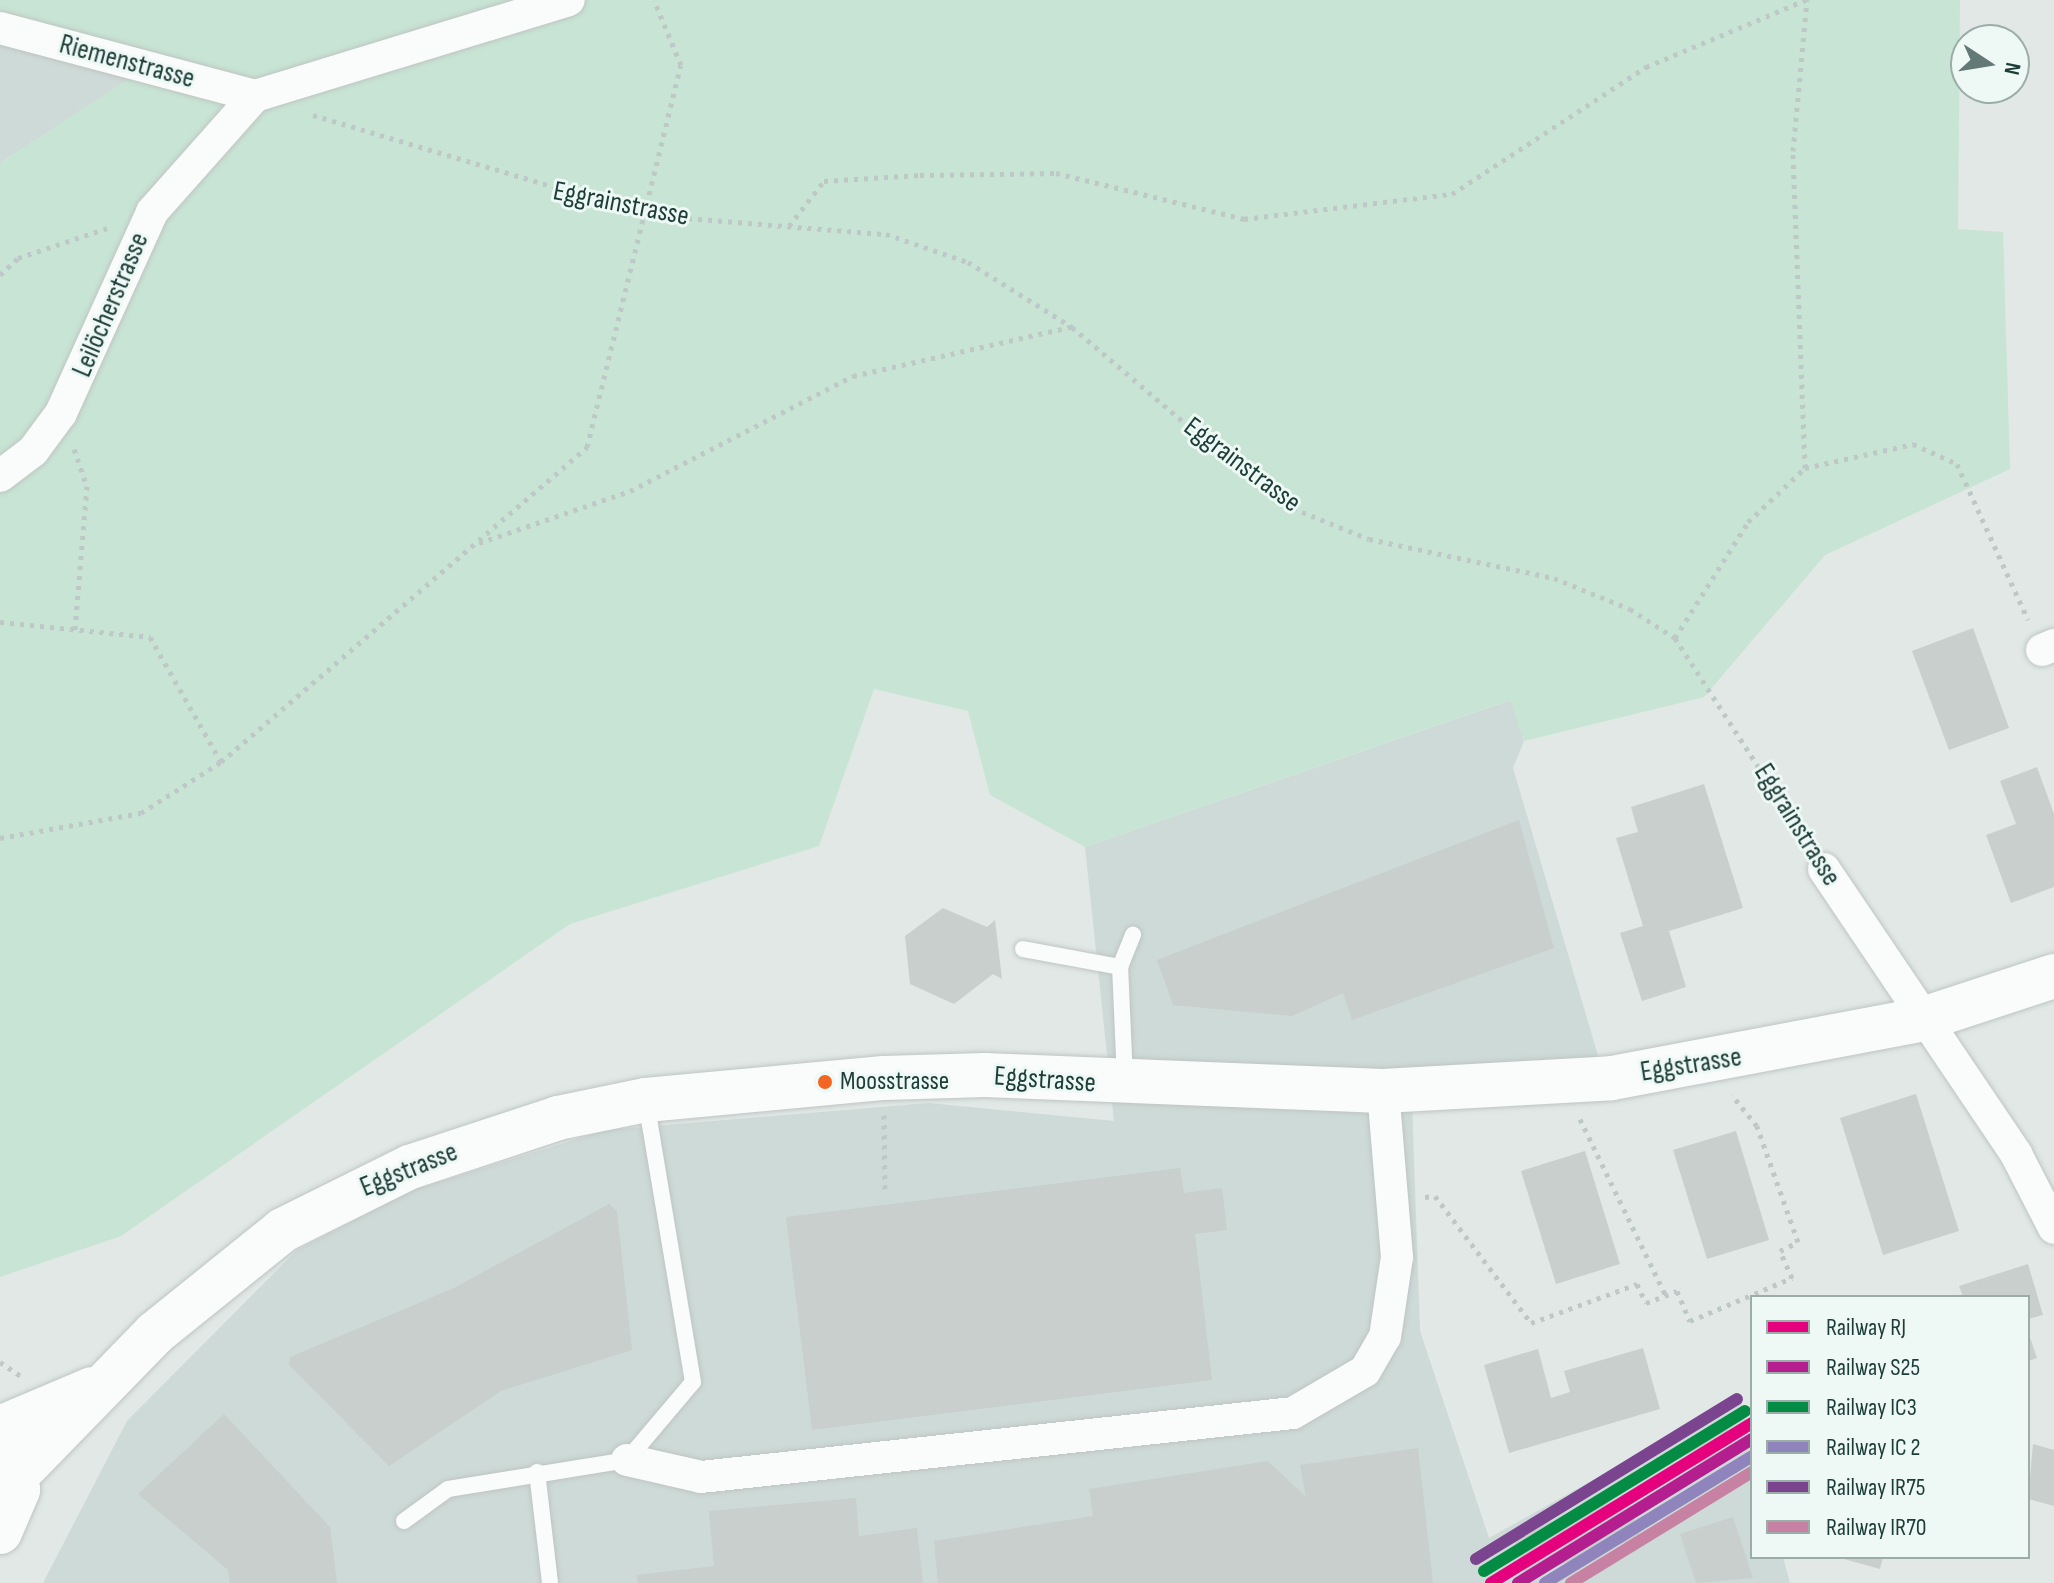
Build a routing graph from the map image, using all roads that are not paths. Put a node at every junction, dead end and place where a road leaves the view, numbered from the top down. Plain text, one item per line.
1 (569, 0) edge
2 (0, 28) edge
3 (255, 96) junction
4 (0, 476) edge
5 (1824, 869) road end
6 (1133, 935) dead end
7 (1023, 949) dead end
8 (1120, 967) junction
9 (2054, 976) edge
10 (1923, 1019) junction
11 (1125, 1085) junction
12 (1383, 1091) junction
13 (646, 1100) junction
14 (2054, 1228) edge
15 (105, 1382) junction
16 (0, 1428) edge
17 (9, 1457) edge
18 (627, 1460) junction
19 (537, 1472) junction
20 (404, 1521) dead end
21 (0, 1532) edge
22 (550, 1583) edge

1 - 3 street
2 - 3 street, Riemenstrasse
3 - 4 street, Leilöcherstrasse
5 - 10 street, Eggrainstrasse
6 - 8 lane
7 - 8 lane
8 - 11 lane
9 - 10 main road, Eggstrasse
10 - 12 main road, Eggstrasse
10 - 14 street, Eggrainstrasse
11 - 12 main road, Eggstrasse
11 - 13 main road, Eggstrasse
12 - 18 street
13 - 15 main road, Eggstrasse
13 - 18 lane
15 - 16 main road, Eggstrasse
15 - 17 main road, Eggstrasse
17 - 21 main road
18 - 19 lane
19 - 20 lane
19 - 22 lane

